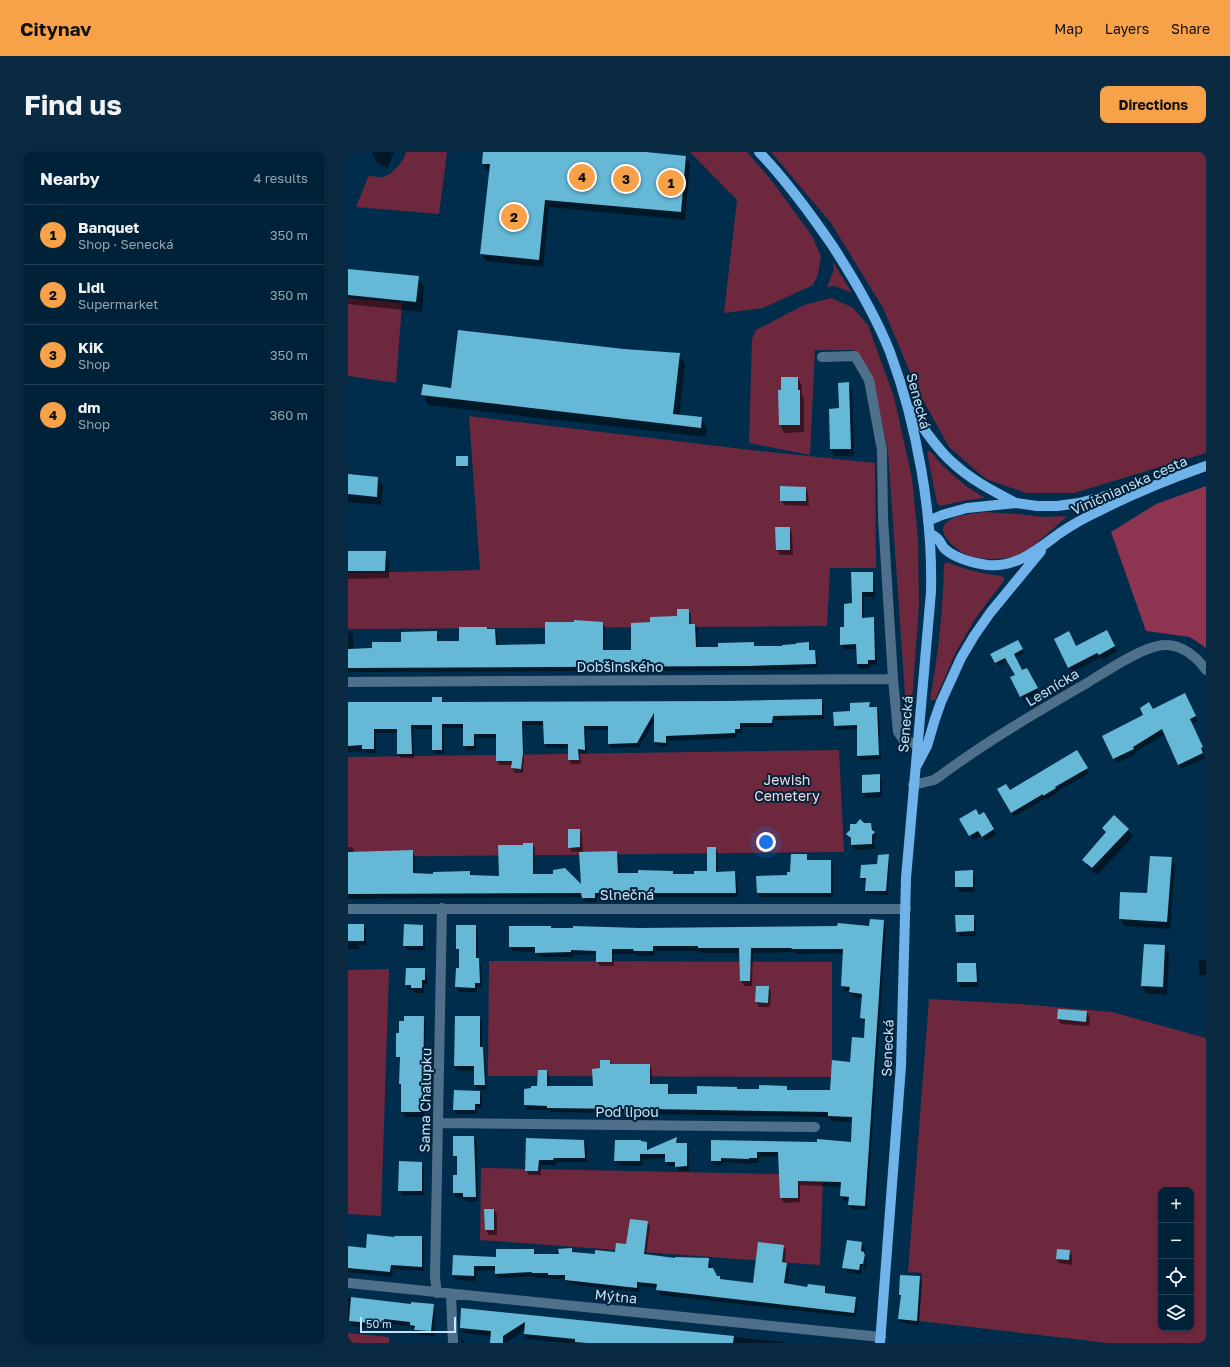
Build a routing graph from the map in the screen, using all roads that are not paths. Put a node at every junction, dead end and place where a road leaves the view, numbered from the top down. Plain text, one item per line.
1 (759, 152) edge
2 (822, 357) dead end
3 (907, 406) junction
4 (1206, 466) edge
5 (1172, 478) junction
6 (1016, 503) junction
7 (928, 521) junction
8 (928, 532) junction
9 (1045, 546) junction
10 (1206, 670) edge
11 (893, 679) junction
12 (348, 682) edge
13 (917, 745) junction
14 (915, 768) junction
15 (914, 786) junction
16 (442, 908) junction
17 (348, 909) edge
18 (906, 909) junction
19 (439, 1123) junction
20 (815, 1127) dead end
21 (348, 1283) edge
22 (437, 1293) junction
23 (451, 1294) junction
24 (880, 1340) edge
25 (453, 1343) edge

1 - 3 main road, Senecká
2 - 11 street
3 - 6 main road
3 - 7 main road, Senecká
4 - 5 main road, Viničnianska cesta
5 - 6 main road
5 - 9 main road, Viničnianska cesta
6 - 7 main road
7 - 8 main road, Senecká
8 - 9 main road
8 - 13 main road, Senecká
9 - 14 main road
10 - 15 street, Lesnícka
11 - 12 street, Dobšinského
11 - 13 street
13 - 14 main road, Senecká
14 - 15 main road, Senecká
15 - 18 main road, Senecká
16 - 17 street, Slnečná
16 - 18 street, Slnečná
16 - 19 street, Sama Chalupku
18 - 24 main road, Senecká
19 - 20 street, Pod lipou
19 - 22 street, Sama Chalupku
21 - 22 street, Mýtna
22 - 23 street, Mýtna
23 - 24 street, Mýtna
23 - 25 street

